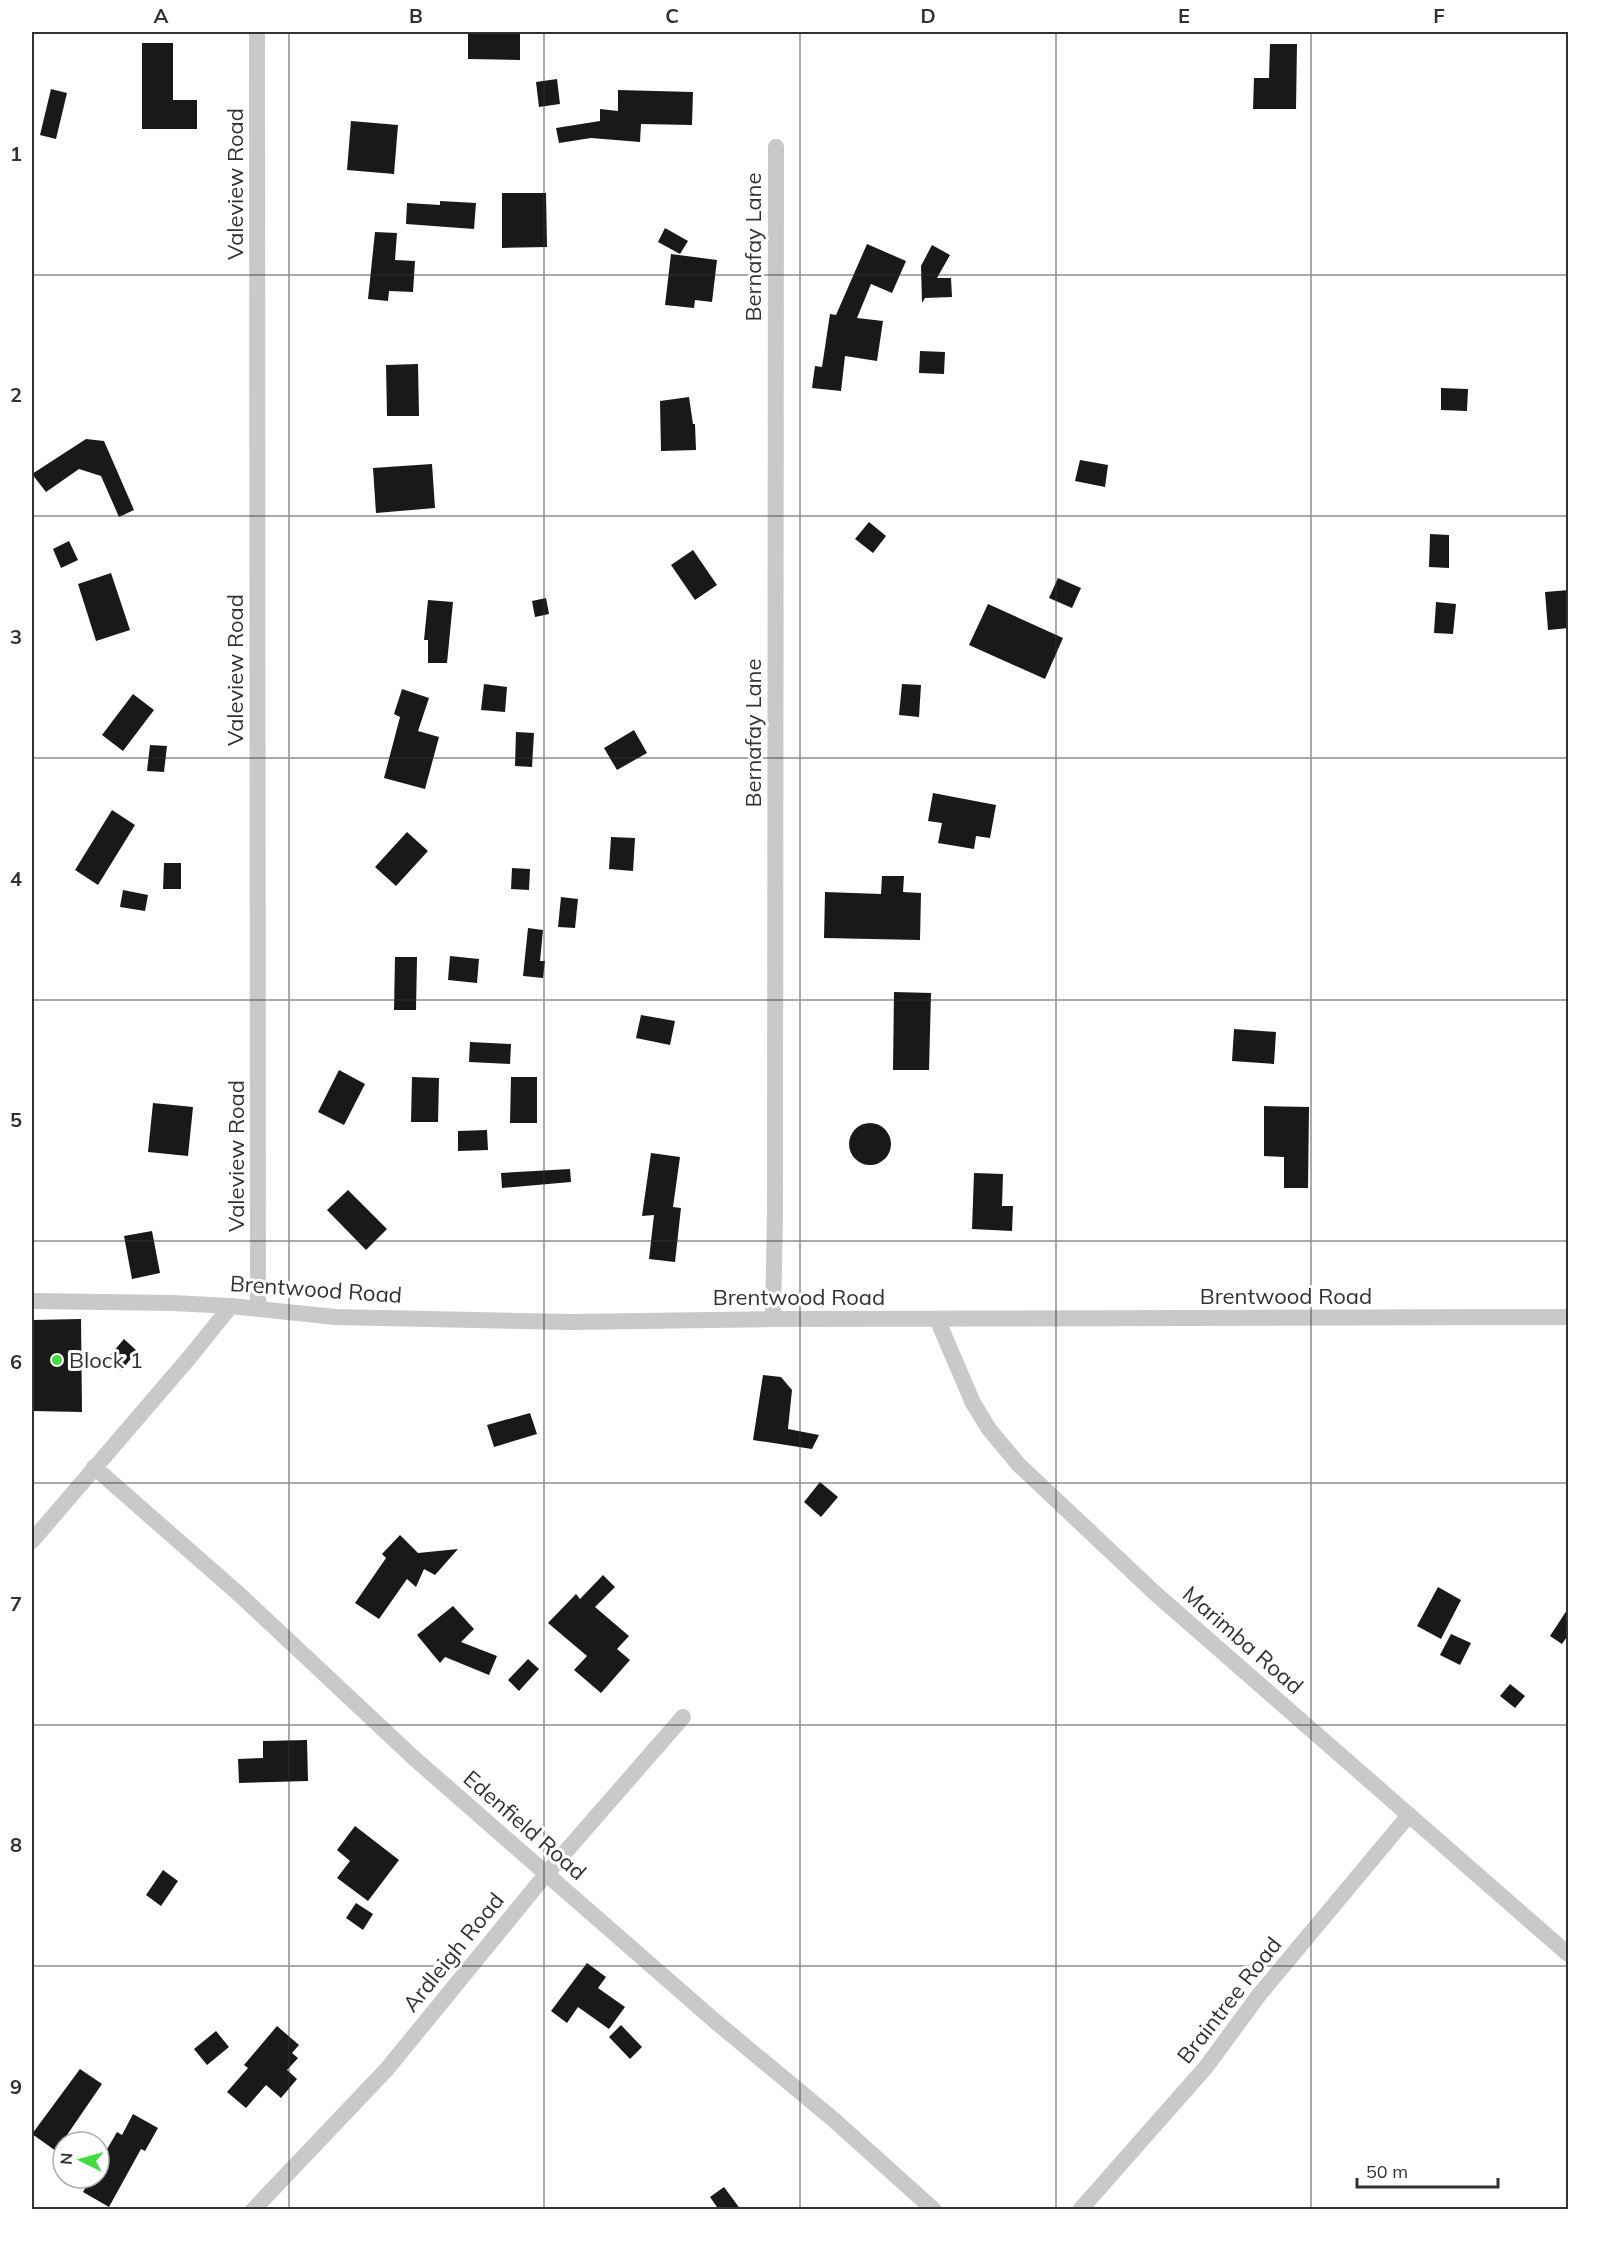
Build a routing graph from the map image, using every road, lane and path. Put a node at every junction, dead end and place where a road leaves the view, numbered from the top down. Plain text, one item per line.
1 (257, 32) edge
2 (776, 147) dead end
3 (32, 1301) edge
4 (231, 1306) junction
5 (258, 1309) junction
6 (1569, 1317) edge
7 (937, 1318) junction
8 (773, 1319) junction
9 (94, 1467) junction
10 (32, 1541) edge
11 (683, 1717) dead end
12 (1409, 1815) junction
13 (547, 1873) junction
14 (1569, 1954) edge
15 (253, 2210) edge
16 (934, 2210) edge
17 (1080, 2210) edge

1 - 5 street, Valeview Road
2 - 8 street, Bernafay Lane
3 - 4 street, Brentwood Road
4 - 5 street, Brentwood Road
4 - 9 street
5 - 8 street, Brentwood Road
6 - 7 street, Brentwood Road
7 - 8 street, Brentwood Road
7 - 12 street, Marimba Road
9 - 10 street
9 - 13 street, Edenfield Road
11 - 13 street, Ardleigh Road
12 - 14 street, Marimba Road
12 - 17 street, Braintree Road
13 - 15 street, Ardleigh Road
13 - 16 street, Edenfield Road

